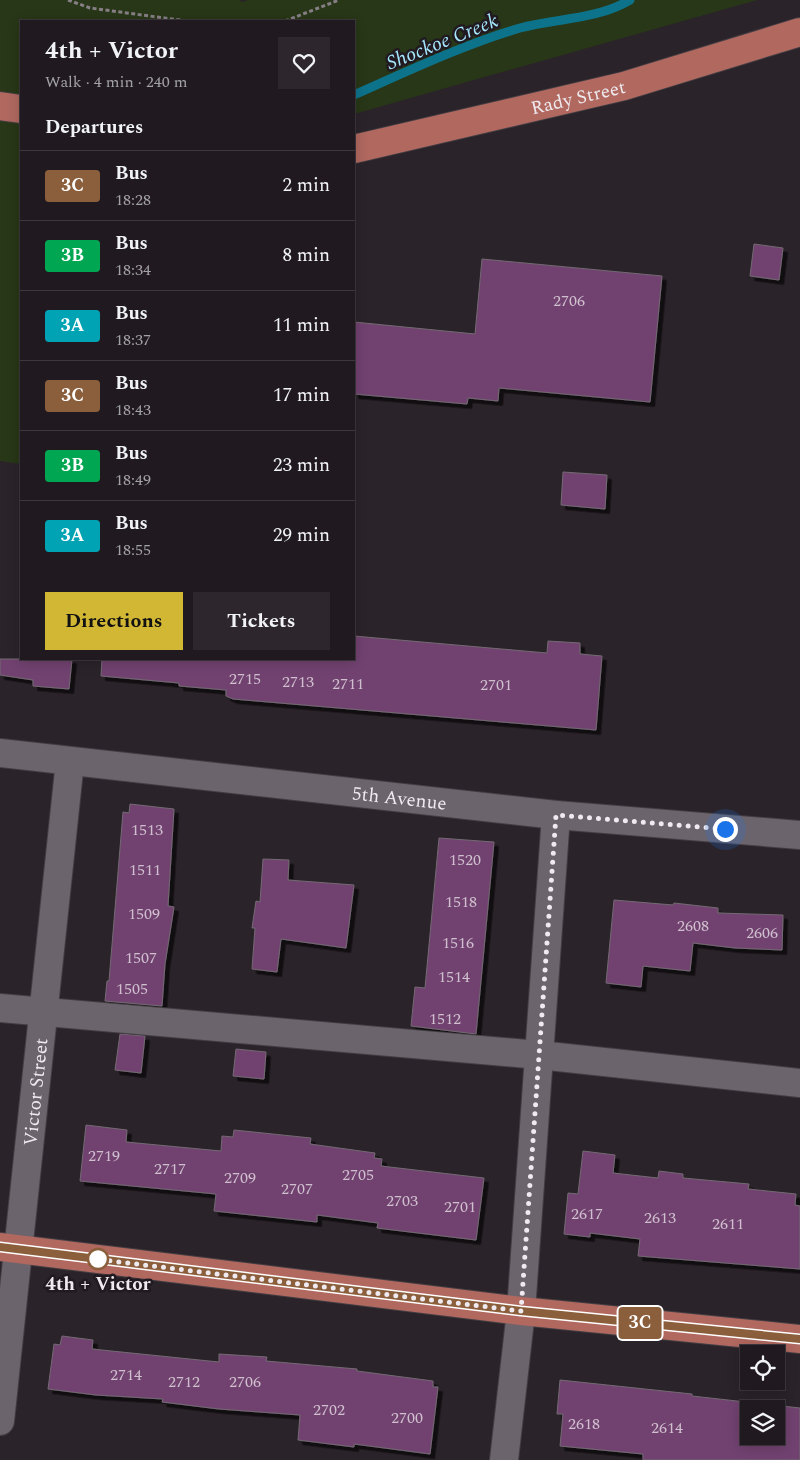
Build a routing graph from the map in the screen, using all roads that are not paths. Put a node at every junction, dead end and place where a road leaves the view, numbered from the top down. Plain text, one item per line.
1 (800, 32) edge
2 (0, 106) edge
3 (20, 109) edge
4 (355, 149) edge
5 (0, 753) edge
6 (70, 761) junction
7 (556, 815) junction
8 (800, 835) edge
9 (0, 1008) edge
10 (42, 1011) junction
11 (539, 1055) junction
12 (800, 1083) edge
13 (9, 1248) edge
14 (521, 1311) junction
15 (800, 1339) edge
16 (0, 1422) edge
17 (504, 1460) edge

1 - 4 main road, Rady Street
2 - 3 main road
5 - 6 street, 5th Avenue
6 - 7 street, 5th Avenue
6 - 10 street, Victor Street
7 - 8 street, 5th Avenue
7 - 11 street
9 - 10 street
10 - 11 street
10 - 13 street, Victor Street
11 - 12 street
11 - 14 street
13 - 14 main road
13 - 16 street, Victor Street
14 - 15 main road
14 - 17 street

